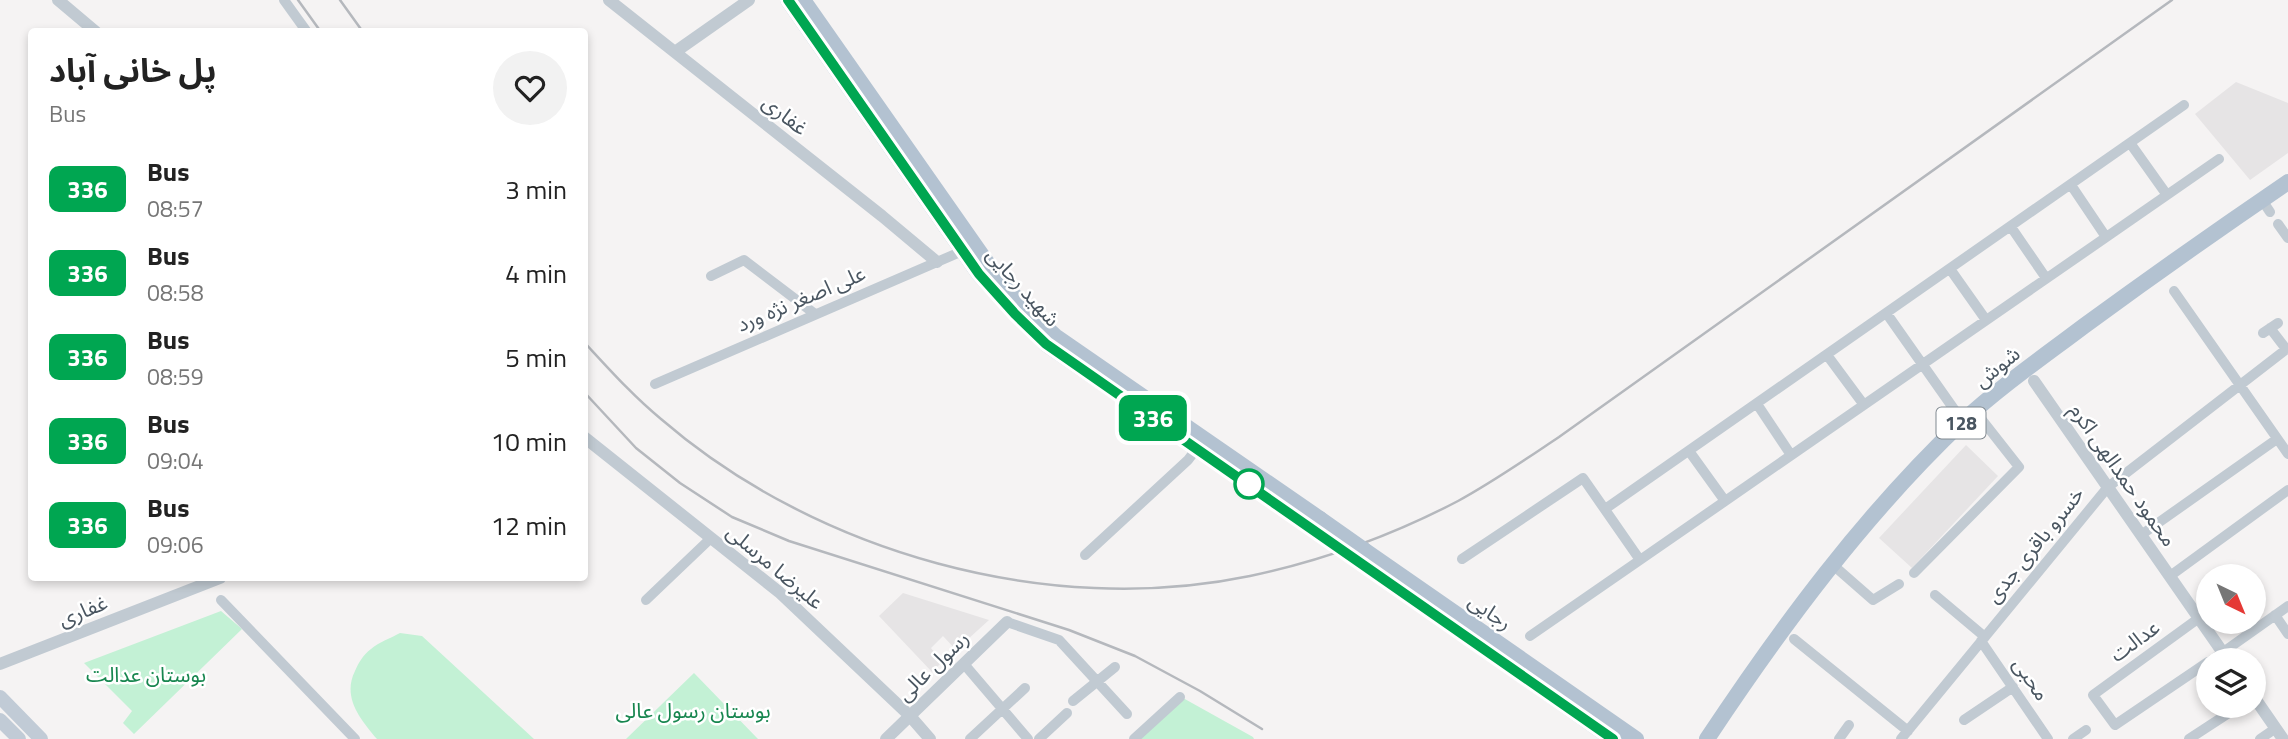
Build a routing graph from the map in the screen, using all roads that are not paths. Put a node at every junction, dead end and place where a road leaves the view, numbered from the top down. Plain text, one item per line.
1 (58, 0) edge
2 (284, 0) edge
3 (609, 0) edge
4 (749, 0) edge
5 (788, 0) edge
6 (803, 0) edge
7 (91, 28) edge
8 (304, 28) edge
9 (675, 52) junction
10 (2184, 106) dead end
11 (2130, 143) junction
12 (2219, 159) dead end
13 (2288, 182) edge
14 (2071, 185) junction
15 (2167, 195) junction
16 (2278, 224) dead end
17 (2011, 227) junction
18 (2106, 237) junction
19 (2288, 238) edge
20 (969, 248) junction
21 (937, 262) junction
22 (1950, 269) junction
23 (711, 276) dead end
24 (2046, 278) junction
25 (2174, 291) dead end
26 (815, 314) junction
27 (1887, 314) junction
28 (1986, 320) junction
29 (2270, 328) dead end
30 (2287, 348) edge
31 (1827, 355) junction
32 (1921, 365) junction
33 (2034, 381) dead end
34 (655, 384) dead end
35 (2240, 385) junction
36 (1757, 404) junction
37 (1864, 405) junction
38 (1969, 416) junction
39 (2277, 439) junction
40 (588, 440) edge
41 (1197, 448) junction
42 (1689, 451) junction
43 (2288, 454) edge
44 (1791, 455) junction
45 (2108, 488) junction
46 (2288, 490) edge
47 (1725, 501) junction
48 (1605, 509) junction
49 (1314, 522) junction
50 (2141, 535) junction
51 (710, 538) junction
52 (1358, 552) junction
53 (1085, 555) dead end
54 (1462, 559) dead end
55 (1640, 559) junction
56 (1833, 565) junction
57 (1914, 573) dead end
58 (2170, 576) junction
59 (212, 581) edge
60 (1899, 584) dead end
61 (1935, 595) dead end
62 (221, 600) dead end
63 (646, 600) dead end
64 (2288, 606) edge
65 (2196, 614) edge
66 (2275, 615) junction
67 (2196, 620) edge
68 (1007, 622) joint
69 (2288, 634) edge
70 (1530, 636) dead end
71 (1794, 639) dead end
72 (1983, 639) junction
73 (2232, 648) edge
74 (0, 664) edge
75 (964, 664) junction
76 (1115, 667) dead end
77 (2196, 673) edge
78 (1097, 682) junction
79 (2013, 687) junction
80 (1025, 688) dead end
81 (0, 697) edge
82 (1180, 697) dead end
83 (1073, 701) dead end
84 (1002, 708) junction
85 (1067, 713) dead end
86 (1127, 714) dead end
87 (2266, 714) edge
88 (910, 716) junction
89 (2221, 718) edge
90 (0, 720) edge
91 (1964, 720) dead end
92 (1849, 726) dead end
93 (2086, 730) dead end
94 (2280, 734) edge
95 (1904, 735) edge
96 (1707, 736) edge
97 (19, 739) edge
98 (41, 739) edge
99 (355, 739) edge
100 (886, 739) edge
101 (930, 739) edge
102 (970, 739) edge
103 (1028, 739) edge
104 (1039, 739) edge
105 (1134, 739) edge
106 (1614, 739) edge
107 (1636, 739) edge
108 (1839, 739) edge
109 (2048, 739) edge
110 (2073, 739) edge
111 (2189, 739) edge
112 (2260, 739) edge

1 - 7 street
2 - 8 street
3 - 9 street, غفاری
4 - 9 street
5 - 20 main road, شهید رجایی
6 - 20 main road, شهید رجایی
9 - 21 street, غفاری
10 - 11 street
11 - 14 street
11 - 15 street
12 - 15 street
13 - 38 main road, شوش / 128
14 - 17 street
14 - 18 street
15 - 18 street
16 - 19 street
17 - 22 street
17 - 24 street
18 - 24 street
20 - 21 street, علی اصغر نژه ورد
20 - 41 main road, شهید رجایی
20 - 49 main road, شهید رجایی
21 - 26 street, علی اصغر نژه ورد
22 - 27 street
22 - 28 street
23 - 26 street
24 - 28 street
25 - 35 street
26 - 34 street, علی اصغر نژه ورد
27 - 31 street
27 - 32 street
28 - 32 street
29 - 30 street
30 - 35 street, خسرو باقری جدی
31 - 36 street
31 - 37 street
32 - 37 street
32 - 38 street
33 - 45 street, محمود حمدالهی اکرم
35 - 39 street
35 - 45 street, خسرو باقری جدی
36 - 42 street
36 - 44 street
37 - 44 street
38 - 56 main road, شوش / 128
38 - 57 street
39 - 43 street
39 - 50 street
40 - 51 street, علیرضا مرسلی
41 - 49 main road, شهید رجایی
41 - 53 street
42 - 47 street
42 - 48 street
44 - 47 street
45 - 50 street, محمود حمدالهی اکرم
45 - 72 street, خسرو باقری جدی
46 - 58 street
47 - 55 street
48 - 54 street
48 - 55 street
49 - 52 main road, رجایی, bridge
50 - 58 street, محمود حمدالهی اکرم
51 - 63 street
51 - 88 street, علیرضا مرسلی
52 - 106 main road, رجایی
52 - 107 main road, رجایی
55 - 70 street
56 - 60 street
56 - 96 main road, شوش / 128
58 - 65 street, محمود حمدالهی اکرم
59 - 74 street, غفاری
61 - 72 street, محبی
62 - 99 street
64 - 66 street
66 - 69 street
66 - 73 street
67 - 77 street, عدالت
68 - 75 street, رسول عالی
68 - 78 street
71 - 95 street
72 - 79 street, محبی
72 - 95 street, خسرو باقری جدی
75 - 84 street
75 - 88 street, رسول عالی
76 - 78 street
78 - 83 street
78 - 86 street
79 - 91 street
79 - 109 street, محبی
80 - 84 street
81 - 98 main road
82 - 105 street
84 - 102 street
84 - 103 street
85 - 104 street
87 - 94 street
88 - 100 street, رسول عالی
88 - 101 street, علیرضا مرسلی
89 - 111 street
90 - 97 main road
92 - 108 street
93 - 110 street
94 - 112 street

